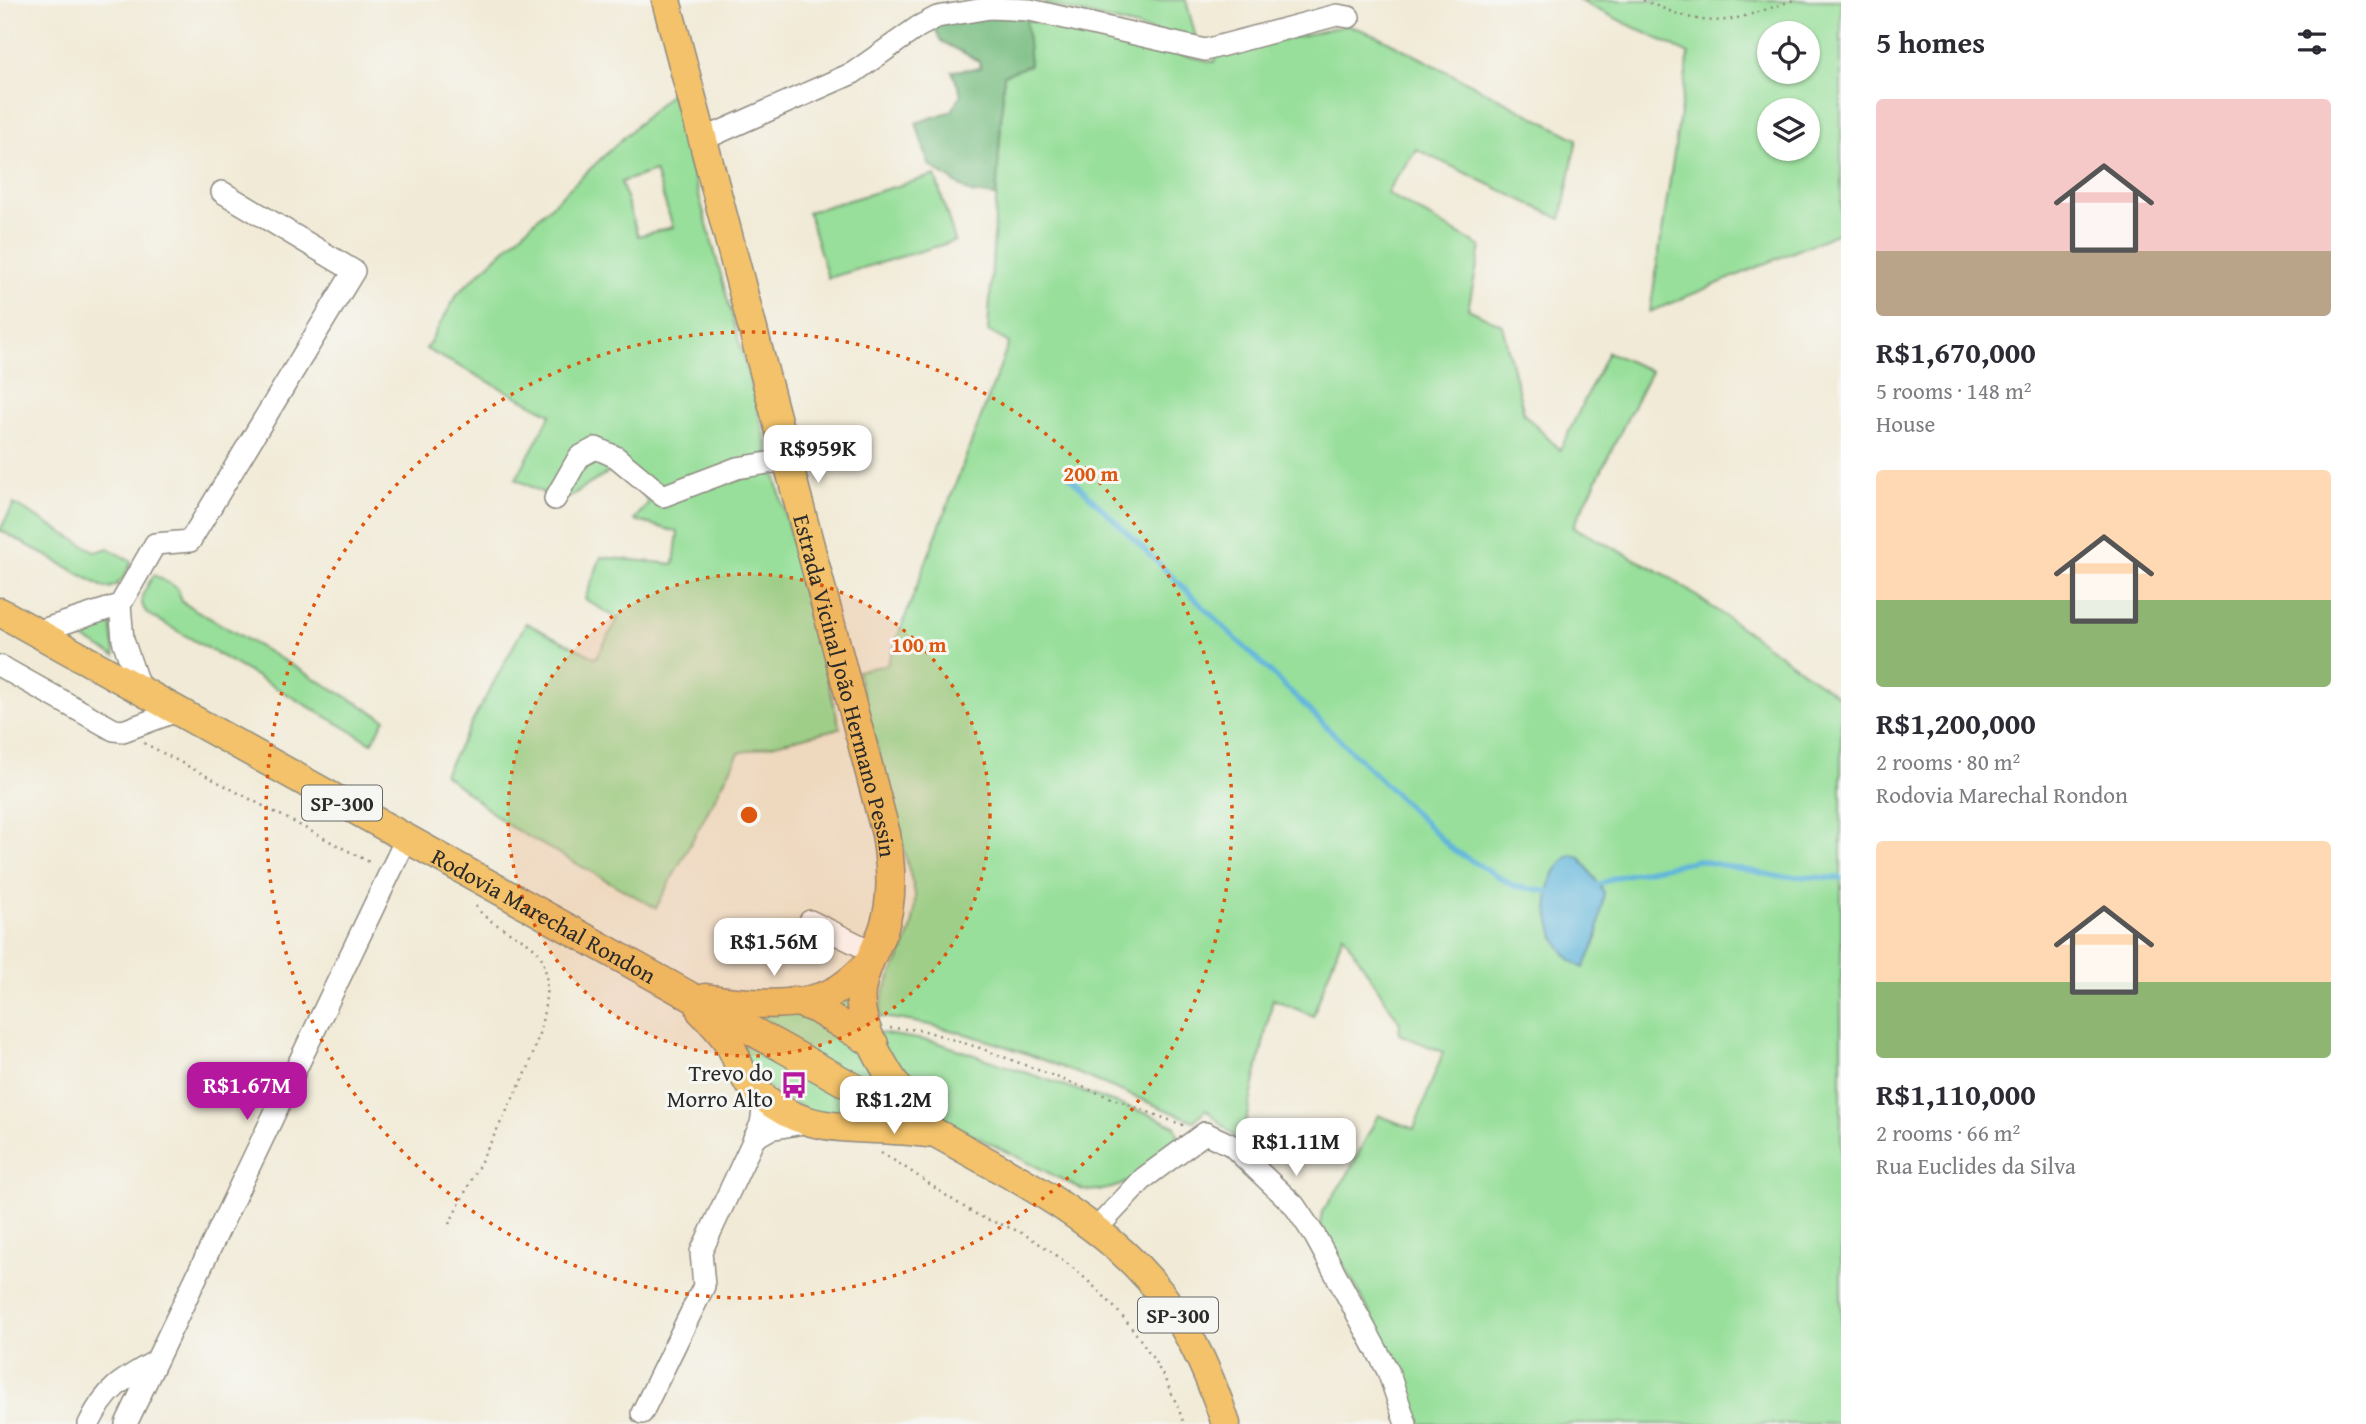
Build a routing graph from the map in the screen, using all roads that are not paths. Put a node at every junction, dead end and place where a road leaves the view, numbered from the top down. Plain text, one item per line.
1 (666, 0) edge
2 (1032, 5) edge
3 (1343, 11) edge
4 (704, 139) junction
5 (222, 192) dead end
6 (786, 460) junction
7 (555, 499) dead end
8 (120, 605) junction
9 (0, 612) edge
10 (36, 632) junction
11 (0, 666) edge
12 (140, 690) junction
13 (177, 711) junction
14 (406, 839) junction
15 (810, 921) dead end
16 (870, 958) junction
17 (685, 994) junction
18 (794, 1001) junction
19 (758, 1004) junction
20 (735, 1036) junction
21 (871, 1036) junction
22 (888, 1092) junction
23 (765, 1097) junction
24 (810, 1122) junction
25 (940, 1135) junction
26 (754, 1138) junction
27 (869, 1138) junction
28 (1097, 1228) junction
29 (156, 1361) junction
30 (642, 1413) dead end
31 (89, 1424) edge
32 (126, 1424) edge
33 (1226, 1424) edge
34 (1406, 1424) edge

1 - 4 main road, Estrada Vicinal João Hermano Pessin
2 - 3 street
2 - 4 street
4 - 6 main road, Estrada Vicinal João Hermano Pessin
5 - 8 street
6 - 7 street
6 - 16 main road, Estrada Vicinal João Hermano Pessin
8 - 10 street
8 - 12 street
9 - 10 main road, Rodovia Marechal Rondon / SP-300
10 - 12 main road, Rodovia Marechal Rondon / SP-300
11 - 13 street
12 - 13 main road, Rodovia Marechal Rondon / SP-300
13 - 14 main road, Rodovia Marechal Rondon / SP-300
14 - 17 main road, Rodovia Marechal Rondon / SP-300
14 - 29 street
15 - 16 street
16 - 18 main road, Estrada Vicinal João Hermano Pessin
16 - 21 main road, Estrada Vicinal João Hermano Pessin
17 - 19 main road, Estrada Vicinal João Hermano Pessin
17 - 20 main road, Rodovia Marechal Rondon / SP-300
18 - 19 main road, Estrada Vicinal João Hermano Pessin
18 - 21 main road
19 - 20 main road
20 - 22 main road, Rodovia Marechal Rondon / SP-300
20 - 23 main road
21 - 22 main road, Estrada Vicinal João Hermano Pessin
22 - 25 main road, Rodovia Marechal Rondon / SP-300
22 - 27 main road
23 - 24 main road
23 - 26 street
24 - 26 street
24 - 27 main road
25 - 27 main road
25 - 28 main road, Rodovia Marechal Rondon / SP-300
26 - 30 street
28 - 33 main road, Rodovia Marechal Rondon / SP-300
28 - 34 street
29 - 31 street
29 - 32 street

